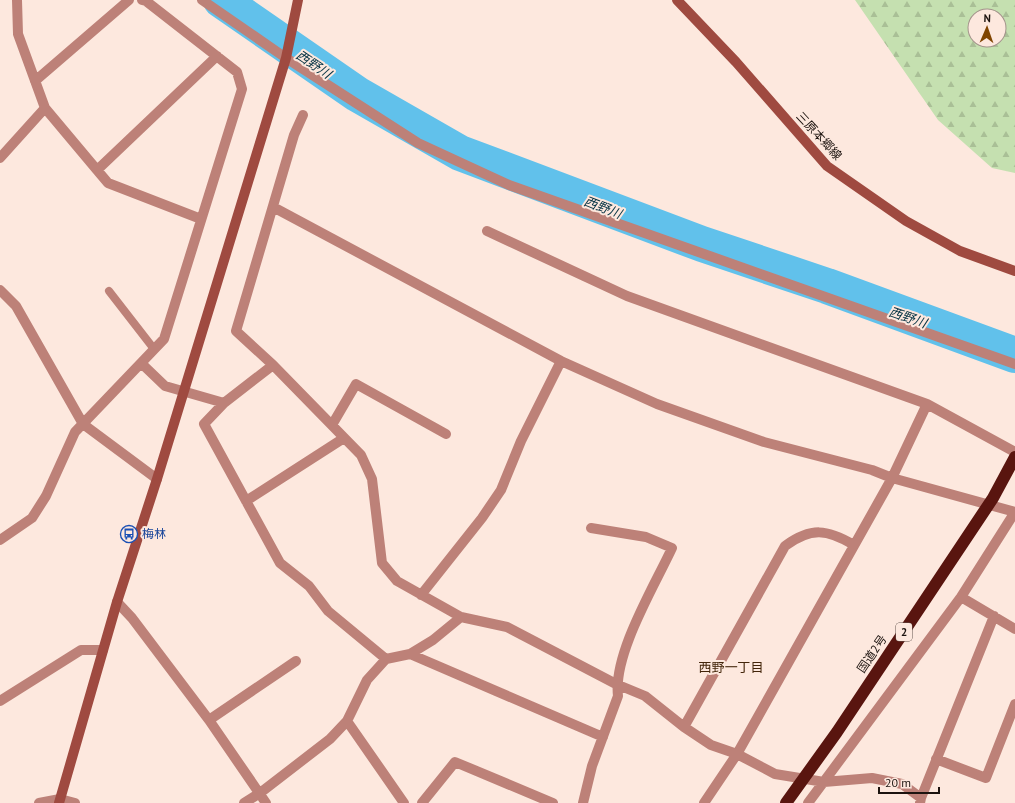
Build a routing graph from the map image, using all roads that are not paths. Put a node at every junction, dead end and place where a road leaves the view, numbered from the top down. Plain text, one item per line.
1 (17, 0) edge
2 (129, 0) edge
3 (142, 0) edge
4 (202, 0) edge
5 (298, 0) edge
6 (677, 0) edge
7 (217, 56) junction
8 (286, 58) junction
9 (35, 81) junction
10 (45, 108) junction
11 (303, 115) dead end
12 (0, 158) edge
13 (97, 170) junction
14 (273, 207) junction
15 (201, 219) junction
16 (487, 231) dead end
17 (1015, 271) edge
18 (109, 291) dead end
19 (2, 297) edge
20 (154, 349) junction
21 (561, 361) junction
22 (141, 363) junction
23 (1015, 364) edge
24 (273, 365) junction
25 (184, 391) junction
26 (224, 403) junction
27 (927, 404) junction
28 (83, 424) junction
29 (332, 425) junction
30 (446, 434) dead end
31 (344, 438) junction
32 (1015, 452) edge
33 (1015, 456) edge
34 (892, 478) junction
35 (157, 479) junction
36 (246, 501) junction
37 (1015, 512) edge
38 (591, 528) dead end
39 (0, 540) edge
40 (854, 545) junction
41 (421, 595) junction
42 (961, 597) junction
43 (117, 602) junction
44 (994, 616) junction
45 (461, 617) junction
46 (1015, 629) edge
47 (103, 650) junction
48 (410, 654) junction
49 (386, 659) junction
50 (296, 661) dead end
51 (616, 684) junction
52 (0, 701) edge
53 (1015, 704) edge
54 (209, 720) junction
55 (347, 721) junction
56 (684, 727) junction
57 (603, 737) junction
58 (737, 754) junction
59 (936, 758) junction
60 (824, 782) junction
61 (260, 794) junction
62 (920, 800) edge
63 (59, 801) edge
64 (39, 803) edge
65 (75, 803) edge
66 (244, 803) edge
67 (266, 803) edge
68 (404, 803) edge
69 (422, 803) edge
70 (553, 803) edge
71 (584, 803) edge
72 (704, 803) edge
73 (786, 803) edge
74 (808, 803) edge

1 - 9 street
2 - 9 street
3 - 7 street
4 - 8 street
5 - 8 street
6 - 17 street, 三原本郷線
7 - 13 street
7 - 15 street
8 - 23 street
8 - 25 street
9 - 10 street
10 - 12 street
10 - 13 street
11 - 14 street
13 - 15 street
14 - 21 street
14 - 24 street
15 - 20 street
16 - 27 street
18 - 20 lane
19 - 28 street
20 - 22 street
21 - 34 street
21 - 41 street
22 - 25 street
22 - 28 street
24 - 26 street
24 - 29 street
25 - 26 street
25 - 35 street
26 - 36 street
27 - 32 street
27 - 34 street
28 - 35 street
28 - 39 street
29 - 30 street
29 - 31 street
31 - 36 street
31 - 41 street
33 - 73 highway, 国道2号 / 2, bridge
34 - 37 street
34 - 40 street
35 - 43 street
36 - 49 street
37 - 42 street
38 - 51 street
40 - 56 street
40 - 58 street
41 - 45 street
42 - 44 street
42 - 60 street
43 - 47 street
43 - 54 street
44 - 46 street
44 - 59 street
45 - 48 street
45 - 51 street
47 - 52 street
47 - 63 street
48 - 49 street
48 - 57 street
49 - 55 street
50 - 54 street
51 - 56 street
51 - 57 street
53 - 59 street
54 - 61 street
55 - 61 street
55 - 68 street
56 - 58 street
57 - 71 street
58 - 60 street
58 - 72 street
59 - 62 street
60 - 62 street
60 - 74 street
61 - 66 street
61 - 67 street
63 - 64 street
63 - 65 street
69 - 70 street

